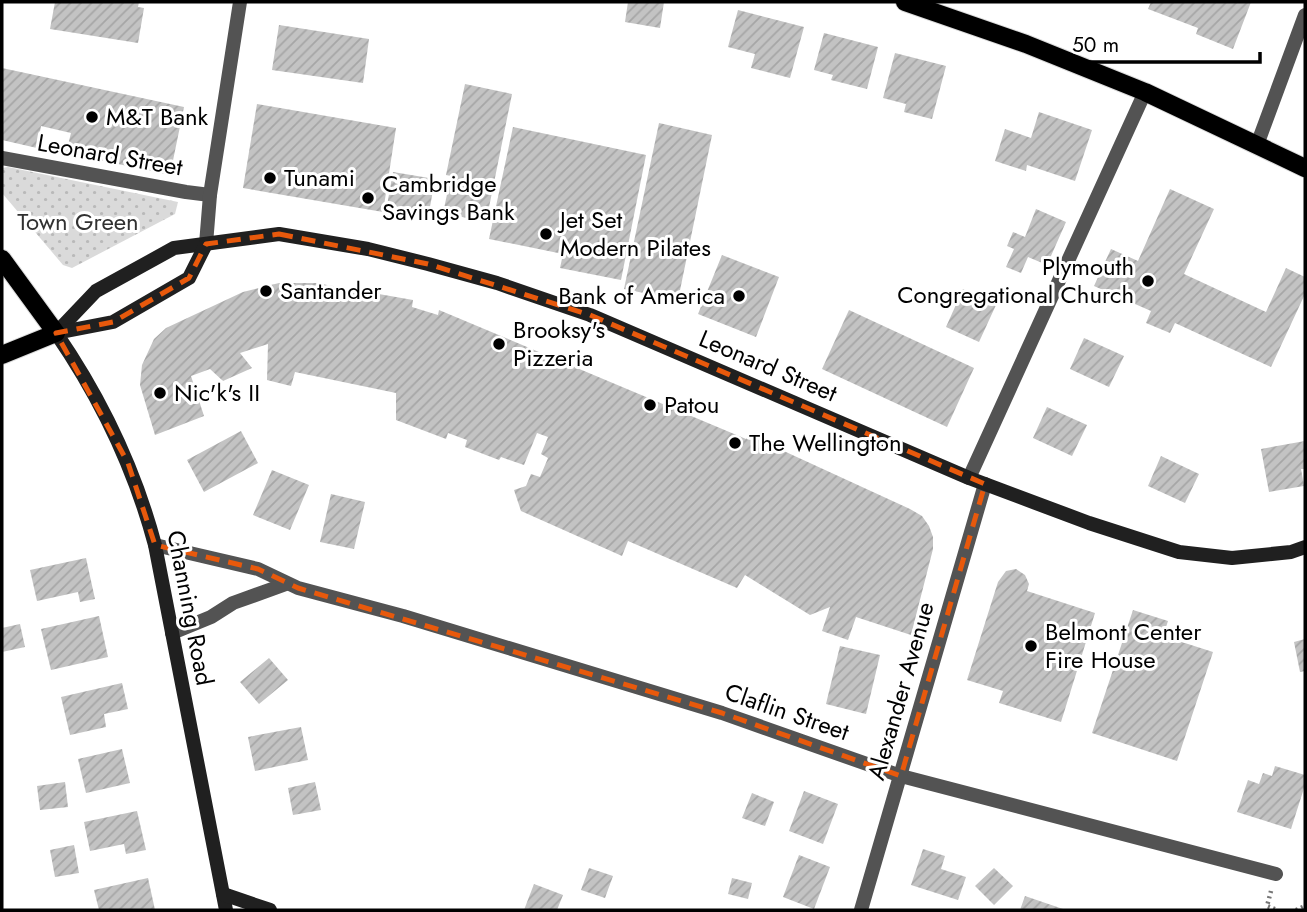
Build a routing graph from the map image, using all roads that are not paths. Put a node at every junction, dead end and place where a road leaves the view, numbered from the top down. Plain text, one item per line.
1 (240, 2) edge
2 (905, 2) edge
3 (1305, 15) edge
4 (1145, 92) junction
5 (1257, 145) junction
6 (2, 158) edge
7 (1305, 168) edge
8 (211, 195) junction
9 (206, 244) junction
10 (2, 259) edge
11 (56, 333) junction
12 (2, 355) edge
13 (969, 478) junction
14 (985, 484) junction
15 (155, 545) junction
16 (1305, 547) edge
17 (286, 584) junction
18 (172, 633) junction
19 (901, 776) junction
20 (1276, 874) dead end
21 (223, 894) junction
22 (226, 910) edge
23 (270, 910) edge
24 (861, 910) edge

1 - 8 street
2 - 4 main road
3 - 5 street
4 - 5 main road
4 - 13 street
5 - 7 main road
6 - 8 street, Leonard Street
8 - 9 street
9 - 11 main road, Leonard Street
9 - 11 main road
9 - 13 main road, Leonard Street
10 - 11 main road
11 - 12 main road
11 - 15 main road, Channing Road
13 - 14 main road, Leonard Street
14 - 16 main road, Leonard Street
14 - 19 street, Alexander Avenue
15 - 17 street, Claflin Street
15 - 18 main road, Channing Road
17 - 18 street
17 - 19 street, Claflin Street
18 - 21 main road, Channing Road
19 - 20 street, Claflin Street
19 - 24 street, Alexander Avenue
21 - 22 main road, Channing Road
21 - 23 main road

